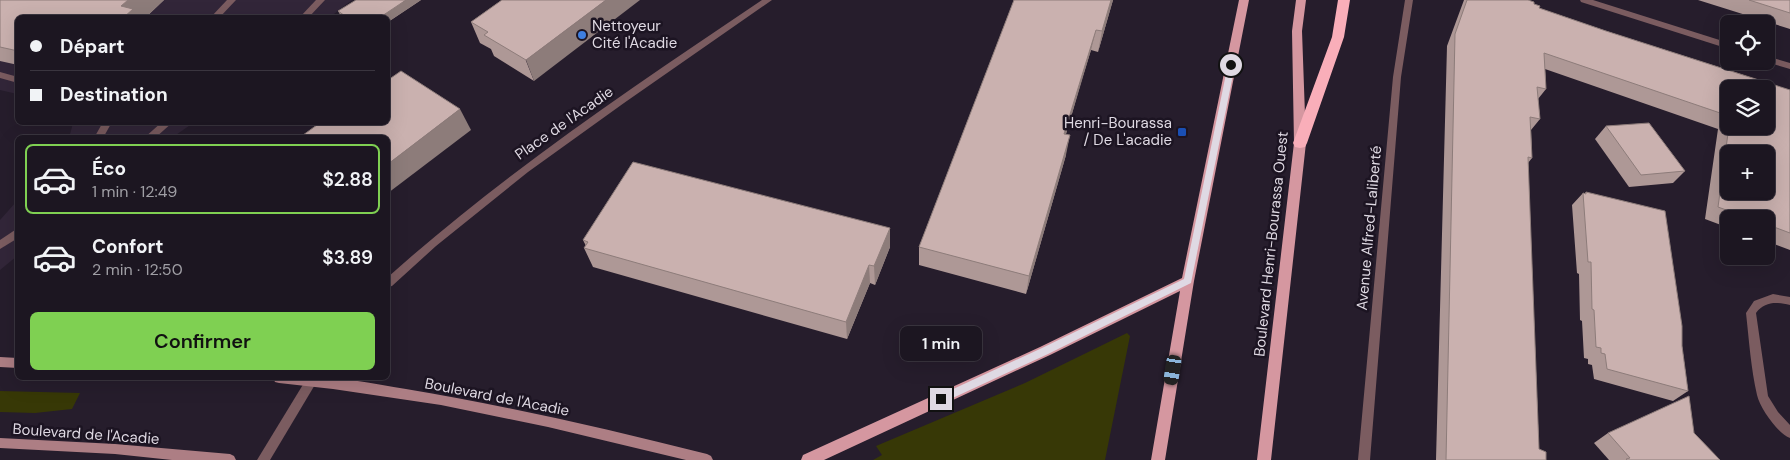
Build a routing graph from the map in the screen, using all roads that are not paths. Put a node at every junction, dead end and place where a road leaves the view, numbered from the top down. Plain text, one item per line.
1 (232, 0) edge
2 (321, 0) edge
3 (768, 0) edge
4 (1244, 0) edge
5 (1301, 0) edge
6 (1344, 0) edge
7 (1409, 0) edge
8 (1584, 0) edge
9 (217, 15) edge
10 (306, 15) edge
11 (1720, 43) edge
12 (1775, 61) edge
13 (1790, 66) edge
14 (0, 75) edge
15 (15, 79) edge
16 (165, 125) edge
17 (152, 135) edge
18 (1300, 143) junction
19 (15, 234) edge
20 (0, 245) edge
21 (390, 281) edge
22 (1188, 281) junction
23 (1790, 301) edge
24 (0, 362) edge
25 (15, 363) edge
26 (311, 380) edge
27 (318, 380) edge
28 (1790, 433) edge
29 (0, 443) edge
30 (230, 460) edge
31 (263, 460) edge
32 (707, 460) edge
33 (808, 460) edge
34 (1158, 460) edge
35 (1264, 460) edge
36 (1364, 460) edge

1 - 9 street
2 - 10 street
3 - 21 street, Place de l'Acadie
4 - 22 main road
5 - 18 main road, Boulevard Henri-Bourassa Ouest
6 - 18 highway
7 - 36 street, Avenue Alfred-Laliberté
8 - 11 street
12 - 13 street
14 - 15 street
16 - 17 street
18 - 35 main road, Boulevard Henri-Bourassa Ouest
19 - 20 street
22 - 33 main road
22 - 34 main road
23 - 28 street
24 - 25 main road
26 - 31 street
27 - 32 main road, Boulevard de l'Acadie
29 - 30 main road, Boulevard de l'Acadie

